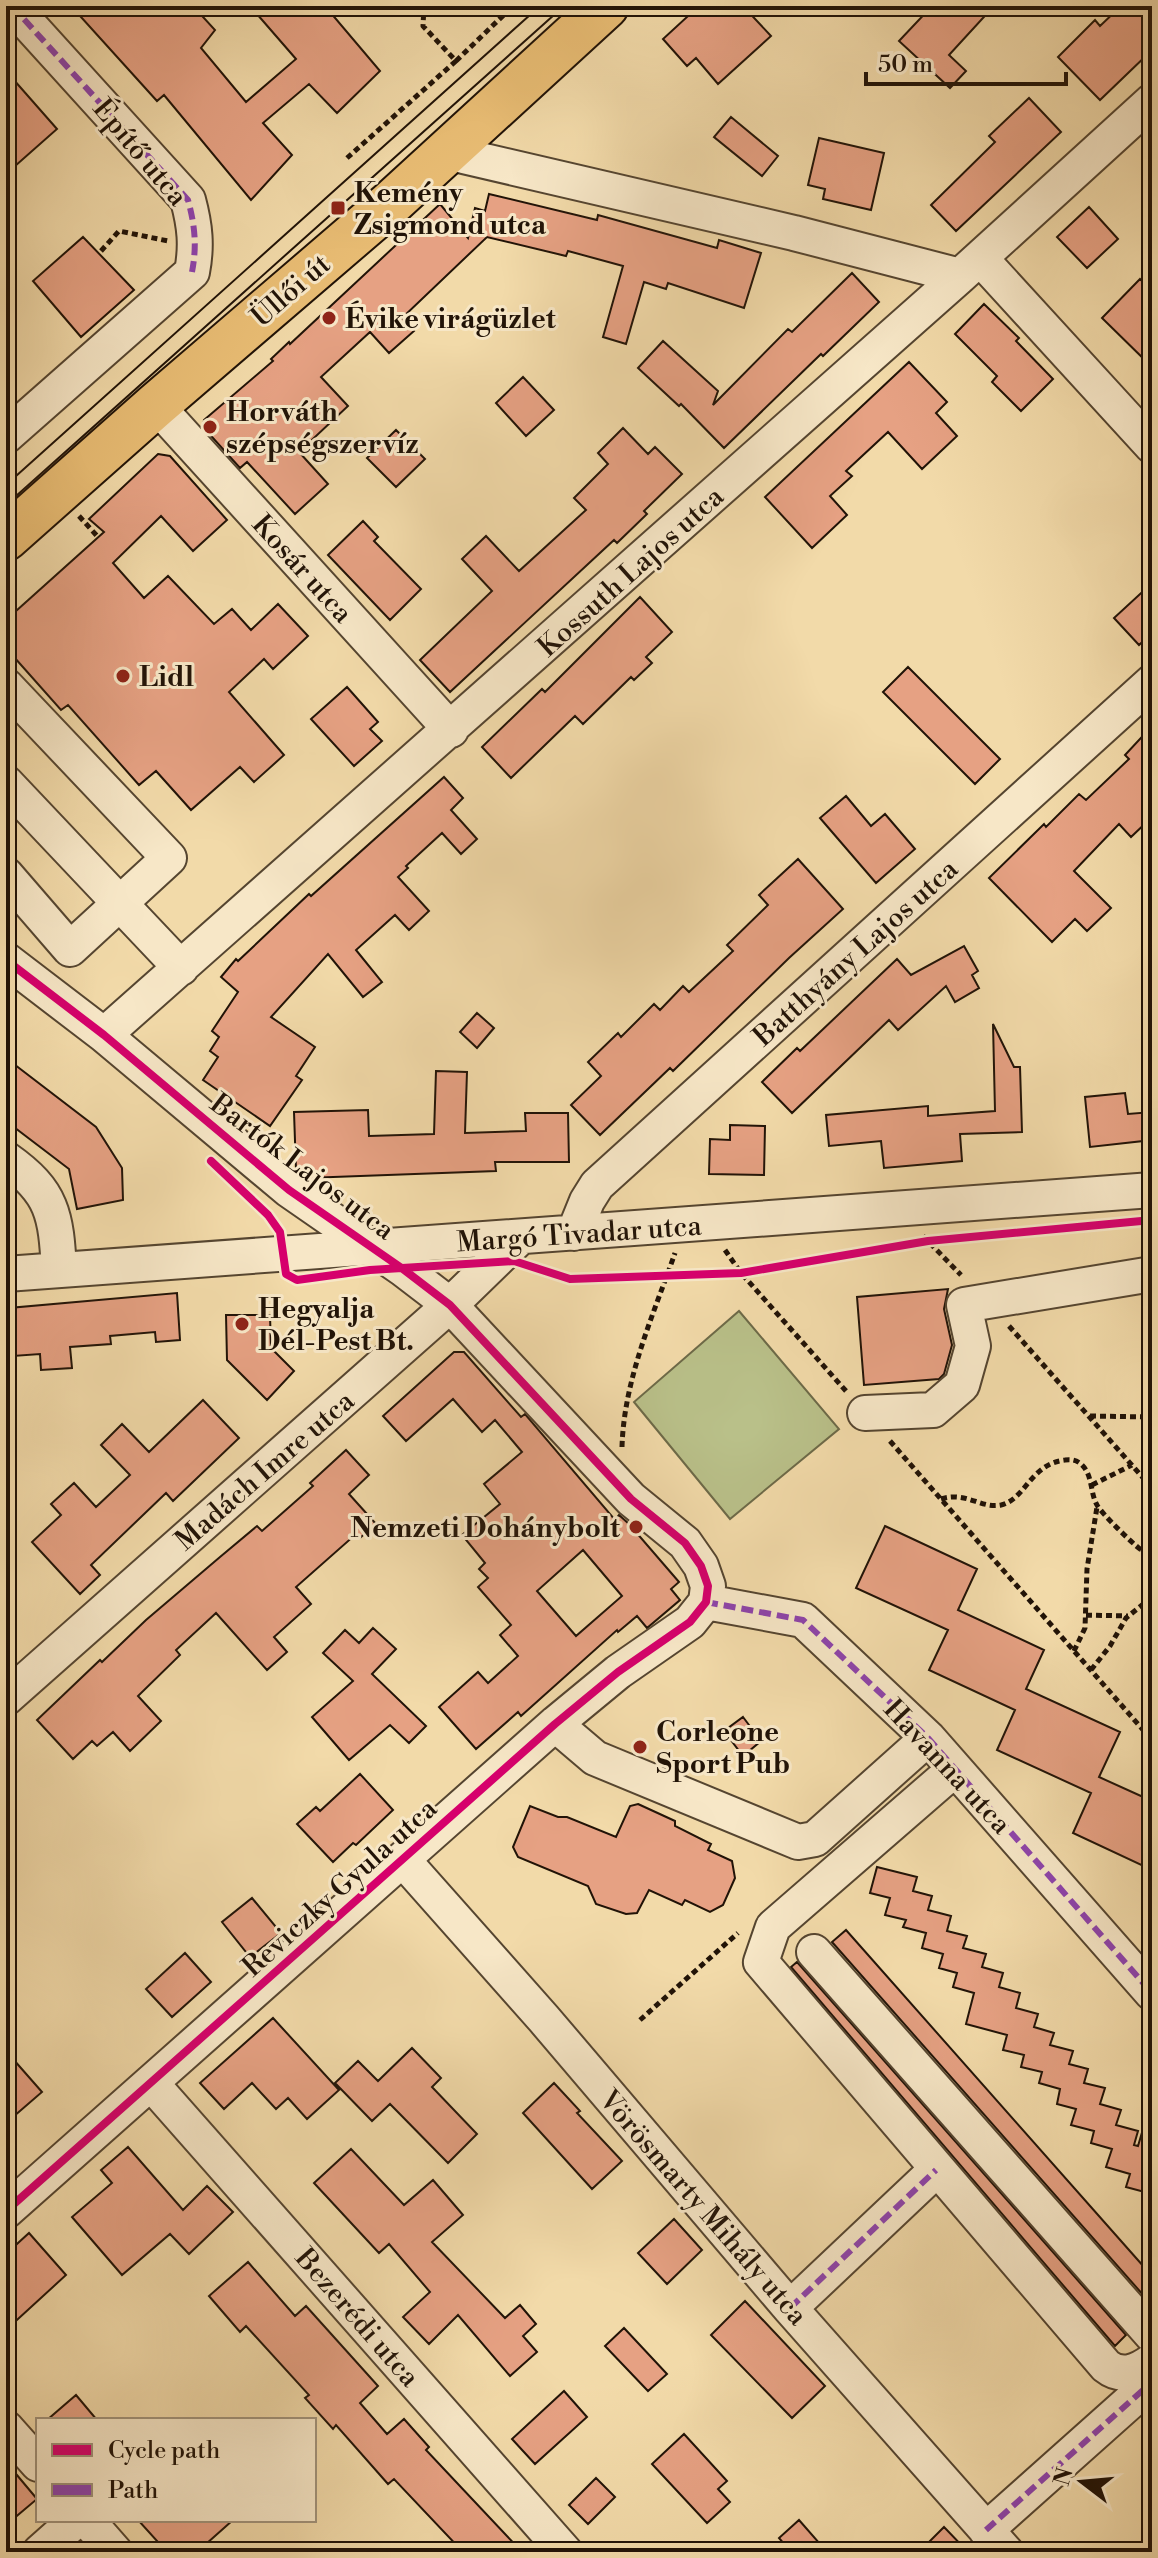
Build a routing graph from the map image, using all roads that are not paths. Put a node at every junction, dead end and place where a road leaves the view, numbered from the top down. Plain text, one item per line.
1 (12, 6) edge
2 (606, 6) edge
3 (1152, 101) edge
4 (446, 152) junction
5 (970, 267) junction
6 (156, 405) junction
7 (6, 436) edge
8 (1152, 446) edge
9 (6, 538) edge
10 (1152, 682) edge
11 (6, 686) edge
12 (451, 730) junction
13 (6, 783) edge
14 (6, 875) edge
15 (118, 904) junction
16 (6, 960) edge
17 (181, 968) junction
18 (104, 1035) junction
19 (6, 1159) edge
20 (1152, 1190) edge
21 (574, 1233) junction
22 (519, 1238) junction
23 (372, 1249) junction
24 (59, 1270) junction
25 (6, 1274) edge
26 (1152, 1274) edge
27 (450, 1305) junction
28 (865, 1413) road end
29 (706, 1602) junction
30 (6, 1698) edge
31 (555, 1724) junction
32 (928, 1738) junction
33 (955, 1769) junction
34 (403, 1860) junction
35 (814, 1952) dead end
36 (1152, 1993) edge
37 (151, 2083) junction
38 (936, 2170) junction
39 (6, 2211) edge
40 (790, 2308) junction
41 (1152, 2335) edge
42 (1152, 2361) edge
43 (1152, 2382) edge
44 (6, 2428) edge
45 (36, 2462) edge
46 (74, 2522) edge
47 (89, 2522) edge
48 (996, 2541) edge
49 (40, 2552) edge
50 (115, 2552) edge
51 (565, 2552) edge

1 - 7 street, Építő utca
2 - 4 main road, Üllői út
3 - 5 street, Kossuth Lajos utca
4 - 5 street
4 - 6 main road, Üllői út
5 - 8 street
5 - 12 street, Kossuth Lajos utca
6 - 9 main road, Üllői út
6 - 12 street, Kosár utca
10 - 21 street, Batthyány Lajos utca
11 - 15 street
12 - 17 street, Kossuth Lajos utca
13 - 15 street
14 - 15 street
15 - 17 street
16 - 18 street, Bartók Lajos utca
17 - 18 street, Kossuth Lajos utca
18 - 23 street, Bartók Lajos utca
19 - 24 street
20 - 21 street, Margó Tivadar utca
21 - 22 street, Margó Tivadar utca
22 - 23 street, Margó Tivadar utca
22 - 27 street, Madách Imre utca
23 - 24 street, Margó Tivadar utca
23 - 27 street, Bartók Lajos utca
24 - 25 street, Margó Tivadar utca
26 - 28 street
27 - 29 street, Bartók Lajos utca
27 - 30 street, Madách Imre utca
29 - 31 street, Reviczky Gyula utca
29 - 32 street, Havanna utca
31 - 32 street
31 - 34 street, Reviczky Gyula utca
32 - 33 street, Havanna utca
33 - 36 street, Havanna utca
33 - 38 street
34 - 37 street, Reviczky Gyula utca
34 - 40 street, Vörösmarty Mihály utca
35 - 41 street
37 - 39 street, Reviczky Gyula utca
37 - 51 street, Bezerédi utca
38 - 40 street
38 - 42 street
40 - 48 street, Vörösmarty Mihály utca
43 - 48 street
44 - 45 street
46 - 49 street
47 - 50 street

